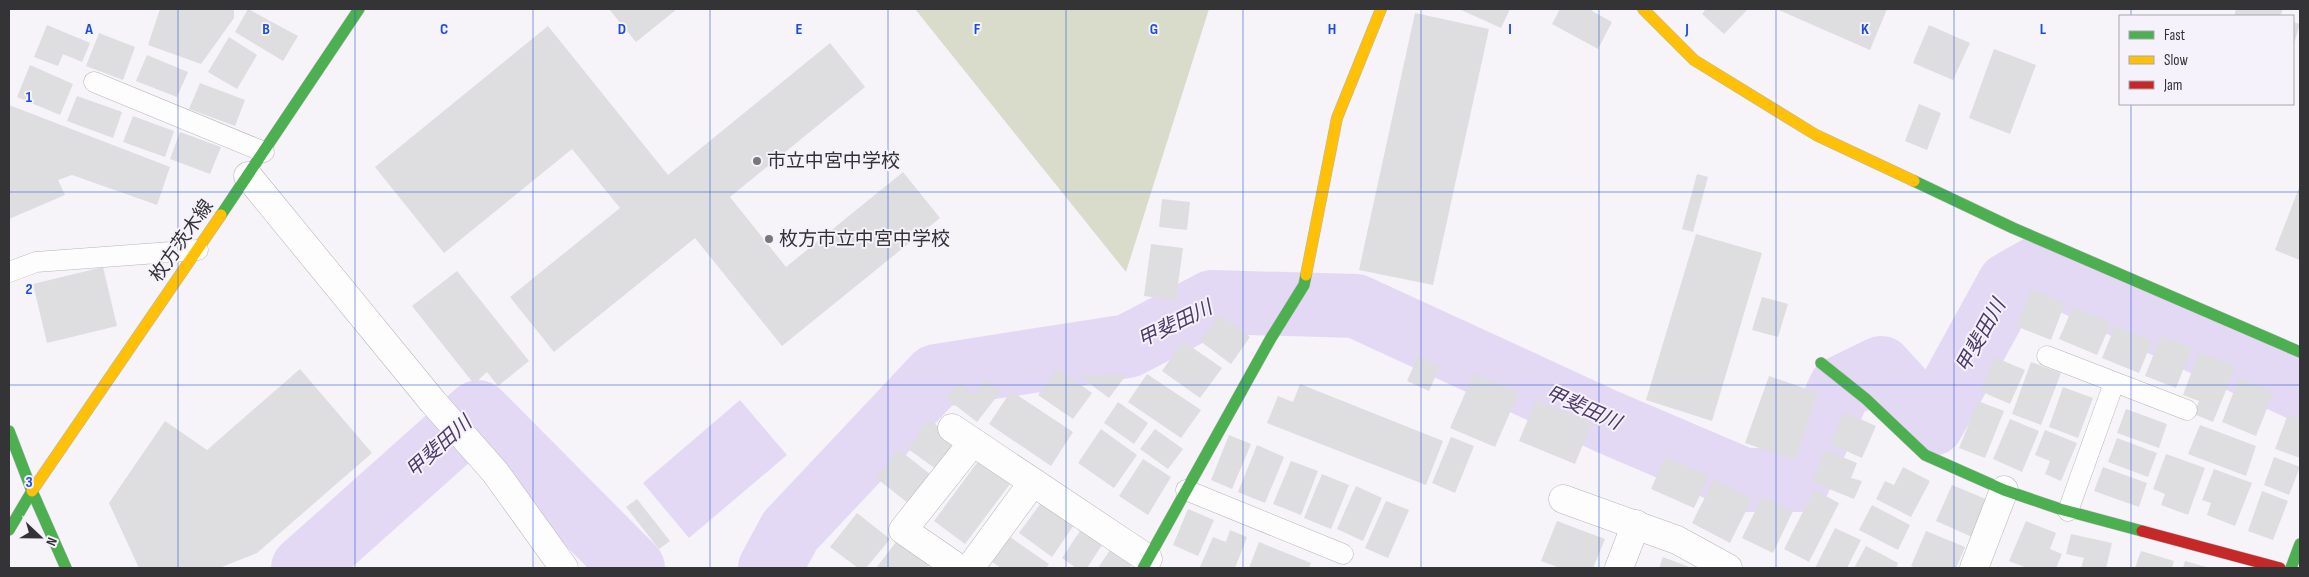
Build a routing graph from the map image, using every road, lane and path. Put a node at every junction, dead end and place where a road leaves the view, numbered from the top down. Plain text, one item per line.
1 (359, 9) edge
2 (1381, 9) edge
3 (1643, 9) edge
4 (94, 82) dead end
5 (264, 152) junction
6 (248, 176) junction
7 (198, 250) junction
8 (9, 272) edge
9 (2300, 352) edge
10 (2046, 356) dead end
11 (1821, 363) dead end
12 (2114, 384) junction
13 (2187, 410) dead end
14 (9, 431) edge
15 (1033, 482) junction
16 (1186, 490) junction
17 (2004, 490) junction
18 (32, 491) junction
19 (1563, 500) dead end
20 (2068, 511) junction
21 (1636, 524) junction
22 (9, 530) edge
23 (2300, 544) edge
24 (1343, 554) dead end
25 (1146, 564) edge
26 (66, 568) edge
27 (564, 568) edge
28 (958, 568) edge
29 (970, 568) edge
30 (1619, 568) edge
31 (1728, 568) edge
32 (1974, 568) edge
33 (2280, 568) edge
34 (2291, 568) edge

1 - 5 main road, 枚方茨木線
2 - 16 main road
3 - 9 main road
4 - 5 lane
5 - 6 main road, 枚方茨木線
6 - 7 main road, 枚方茨木線
6 - 27 street
7 - 8 lane
7 - 18 main road, 枚方茨木線
10 - 12 lane
11 - 17 main road
12 - 13 lane
12 - 20 lane
14 - 18 main road
15 - 25 street
15 - 28 street
15 - 29 street
16 - 24 lane
16 - 25 main road
17 - 20 main road
17 - 32 street
18 - 22 main road, 枚方茨木線
18 - 26 main road
19 - 21 street
20 - 33 main road
21 - 30 street
21 - 31 street
23 - 34 main road

